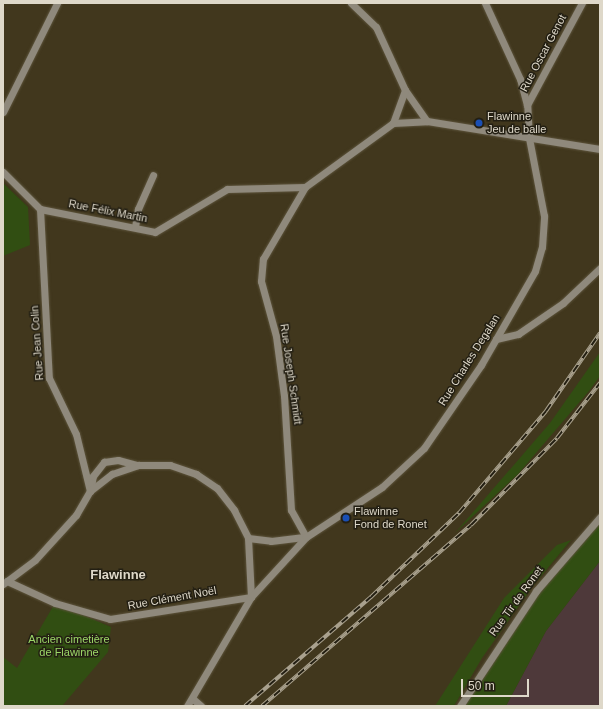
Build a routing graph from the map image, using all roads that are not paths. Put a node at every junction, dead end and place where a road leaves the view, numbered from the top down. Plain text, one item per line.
1 (57, 3) edge
2 (350, 3) edge
3 (485, 3) edge
4 (582, 3) edge
5 (406, 90) junction
6 (527, 105) junction
7 (3, 112) edge
8 (427, 121) junction
9 (393, 123) junction
10 (529, 138) junction
11 (600, 148) edge
12 (3, 172) edge
13 (153, 175) dead end
14 (305, 187) junction
15 (40, 209) junction
16 (135, 227) junction
17 (600, 268) edge
18 (496, 339) junction
19 (138, 465) junction
20 (90, 491) junction
21 (600, 517) edge
22 (306, 537) junction
23 (248, 538) junction
24 (5, 582) edge
25 (251, 597) junction
26 (193, 699) junction
27 (187, 706) edge
28 (201, 706) edge
29 (460, 706) edge

1 - 7 street
2 - 5 street
3 - 6 street
4 - 6 street, Rue Oscar Genot
5 - 8 street
5 - 9 street
6 - 10 street, Rue Oscar Genot
8 - 9 street
8 - 10 street
9 - 14 street, Rue Joseph Schmidt
10 - 11 street
10 - 18 street, Rue Charles Degalan
12 - 15 street
13 - 16 street
14 - 16 street, Rue Félix Martin
14 - 22 street, Rue Joseph Schmidt
15 - 16 street, Rue Félix Martin
15 - 20 street, Rue Jean Colin
17 - 18 street
18 - 22 street, Rue Charles Degalan
19 - 20 street
19 - 20 street
19 - 23 street
20 - 24 street
21 - 29 street, Rue Tir de Ronet
22 - 23 street, Rue Charles Degalan
22 - 25 street, Rue Charles Degalan
23 - 25 street
24 - 25 street, Rue Clément Noël
25 - 26 street, Rue Charles Degalan
26 - 27 street, Rue Charles Degalan
26 - 28 street

